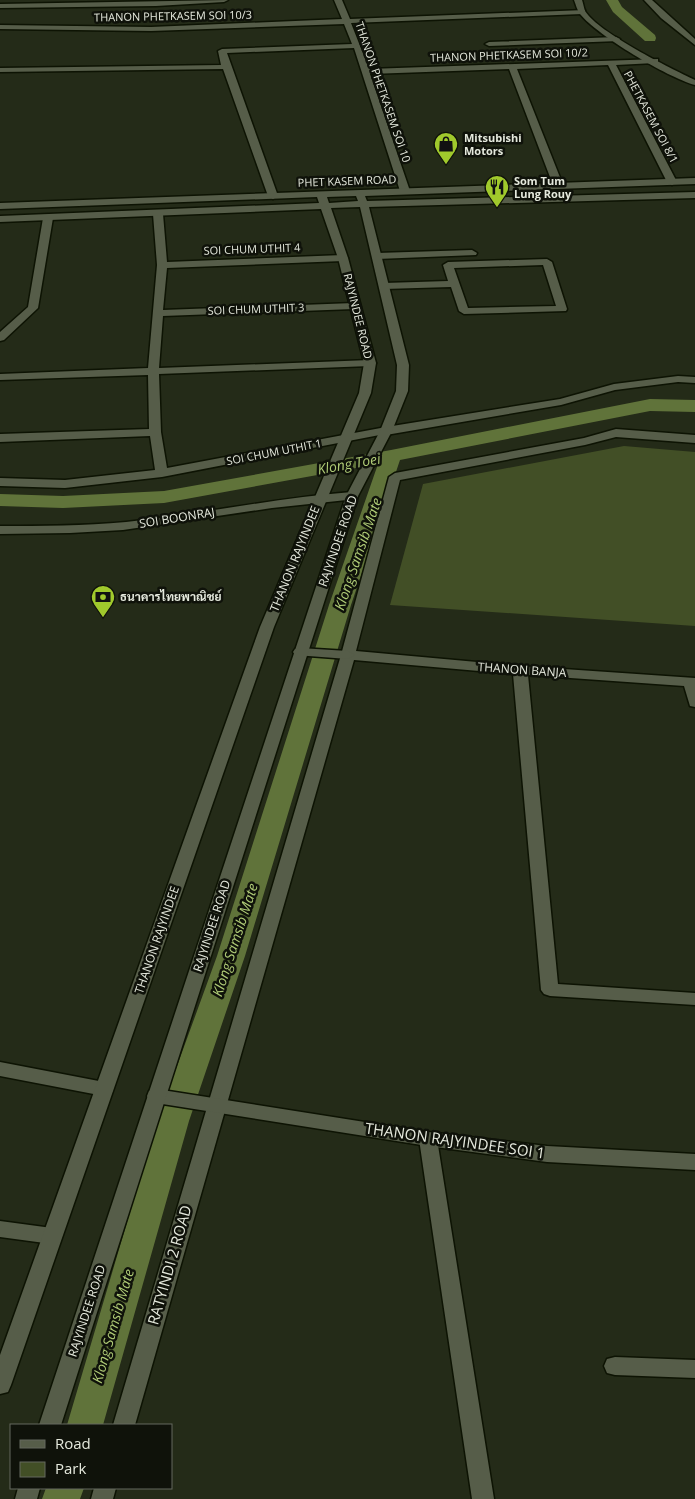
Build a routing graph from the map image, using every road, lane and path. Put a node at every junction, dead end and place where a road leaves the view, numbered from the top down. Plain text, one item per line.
1 (224, 0) edge
2 (338, 0) edge
3 (578, 0) edge
4 (648, 0) edge
5 (0, 6) edge
6 (582, 12) junction
7 (347, 21) junction
8 (0, 27) edge
9 (691, 35) edge
10 (616, 39) junction
11 (695, 43) edge
12 (489, 44) dead end
13 (357, 46) junction
14 (654, 61) junction
15 (610, 62) junction
16 (512, 66) junction
17 (226, 67) junction
18 (0, 70) edge
19 (365, 72) junction
20 (695, 83) edge
21 (695, 181) edge
22 (672, 182) junction
23 (558, 186) junction
24 (406, 191) junction
25 (359, 192) junction
26 (321, 194) junction
27 (695, 195) edge
28 (273, 196) junction
29 (364, 204) junction
30 (0, 206) edge
31 (326, 207) junction
32 (158, 214) junction
33 (48, 218) junction
34 (0, 220) edge
35 (472, 253) dead end
36 (377, 256) junction
37 (344, 258) junction
38 (162, 265) junction
39 (454, 284) junction
40 (384, 286) junction
41 (354, 306) junction
42 (158, 312) junction
43 (0, 338) edge
44 (370, 363) junction
45 (153, 371) junction
46 (0, 377) edge
47 (695, 380) edge
48 (386, 431) junction
49 (155, 432) junction
50 (348, 437) junction
51 (0, 438) edge
52 (695, 439) edge
53 (162, 473) junction
54 (0, 482) edge
55 (352, 496) junction
56 (320, 498) junction
57 (0, 530) edge
58 (300, 652) junction
59 (348, 655) junction
60 (520, 670) junction
61 (692, 682) edge
62 (695, 703) edge
63 (695, 1000) edge
64 (0, 1069) edge
65 (104, 1089) junction
66 (156, 1096) junction
67 (217, 1106) junction
68 (428, 1139) junction
69 (695, 1162) edge
70 (0, 1229) edge
71 (52, 1236) junction
72 (615, 1366) dead end
73 (695, 1370) edge
74 (0, 1385) edge
75 (50, 1424) edge
76 (124, 1424) edge
77 (483, 1499) edge

1 - 5 street
2 - 7 street, THANON PHETKASEM SOI 10
3 - 6 street
4 - 9 street
6 - 7 street, THANON PHETKASEM SOI 10/3
6 - 10 street
7 - 8 street, THANON PHETKASEM SOI 10/3
7 - 13 street, THANON PHETKASEM SOI 10
9 - 11 street
10 - 12 street
10 - 14 street
13 - 17 street
13 - 19 street, THANON PHETKASEM SOI 10
14 - 15 street, THANON PHETKASEM SOI 10/2
14 - 20 street
15 - 16 street, THANON PHETKASEM SOI 10/2
15 - 22 street, PHETKASEM SOI 8/1
16 - 19 street, THANON PHETKASEM SOI 10/2
16 - 23 street
17 - 18 street
17 - 28 street
19 - 24 street, THANON PHETKASEM SOI 10
21 - 22 street, PHET KASEM ROAD
22 - 23 street, PHET KASEM ROAD
23 - 24 street, PHET KASEM ROAD
24 - 25 street, PHET KASEM ROAD
25 - 26 street, PHET KASEM ROAD
25 - 29 street
26 - 28 street, PHET KASEM ROAD
26 - 31 street, RAJYINDEE ROAD
27 - 29 street, PHET KASEM ROAD
28 - 30 street, PHET KASEM ROAD
29 - 31 street, PHET KASEM ROAD
29 - 36 street
31 - 32 street, PHET KASEM ROAD
31 - 37 street, RAJYINDEE ROAD
32 - 33 street, PHET KASEM ROAD
32 - 38 street
33 - 34 street, PHET KASEM ROAD
33 - 43 street
35 - 36 street
36 - 40 street
37 - 38 street, SOI CHUM UTHIT 4
37 - 41 street, RAJYINDEE ROAD
38 - 42 street
39 - 39 street
39 - 40 street
40 - 48 street
41 - 42 street, SOI CHUM UTHIT 3
41 - 44 street, RAJYINDEE ROAD
42 - 45 street
44 - 45 street
44 - 50 street, RAJYINDEE ROAD
45 - 46 street
45 - 49 street
47 - 48 street, SOI CHUM UTHIT 1
48 - 50 street, SOI CHUM UTHIT 1
48 - 55 street, RAJYINDEE ROAD
49 - 51 street
49 - 53 street
50 - 53 street, SOI CHUM UTHIT 1
50 - 56 street, RAJYINDEE ROAD
52 - 59 street, RATYINDI 2 ROAD
53 - 54 street, SOI CHUM UTHIT 1
55 - 56 street, SOI BOONRAJ
55 - 58 street, RAJYINDEE ROAD
56 - 57 street, SOI BOONRAJ
56 - 65 street, THANON RAJYINDEE
58 - 59 street, THANON BANJA
58 - 66 street, RAJYINDEE ROAD
59 - 60 street, THANON BANJA
59 - 67 street, RATYINDI 2 ROAD
60 - 61 street, THANON BANJA
60 - 63 street
61 - 62 street
64 - 65 street
65 - 71 street, THANON RAJYINDEE
66 - 67 street, THANON RAJYINDEE SOI 1
66 - 75 street, RAJYINDEE ROAD
67 - 68 street, THANON RAJYINDEE SOI 1
67 - 76 street, RATYINDI 2 ROAD
68 - 69 street, THANON RAJYINDEE SOI 1
68 - 77 street
70 - 71 street
71 - 74 street, THANON RAJYINDEE
72 - 73 street

